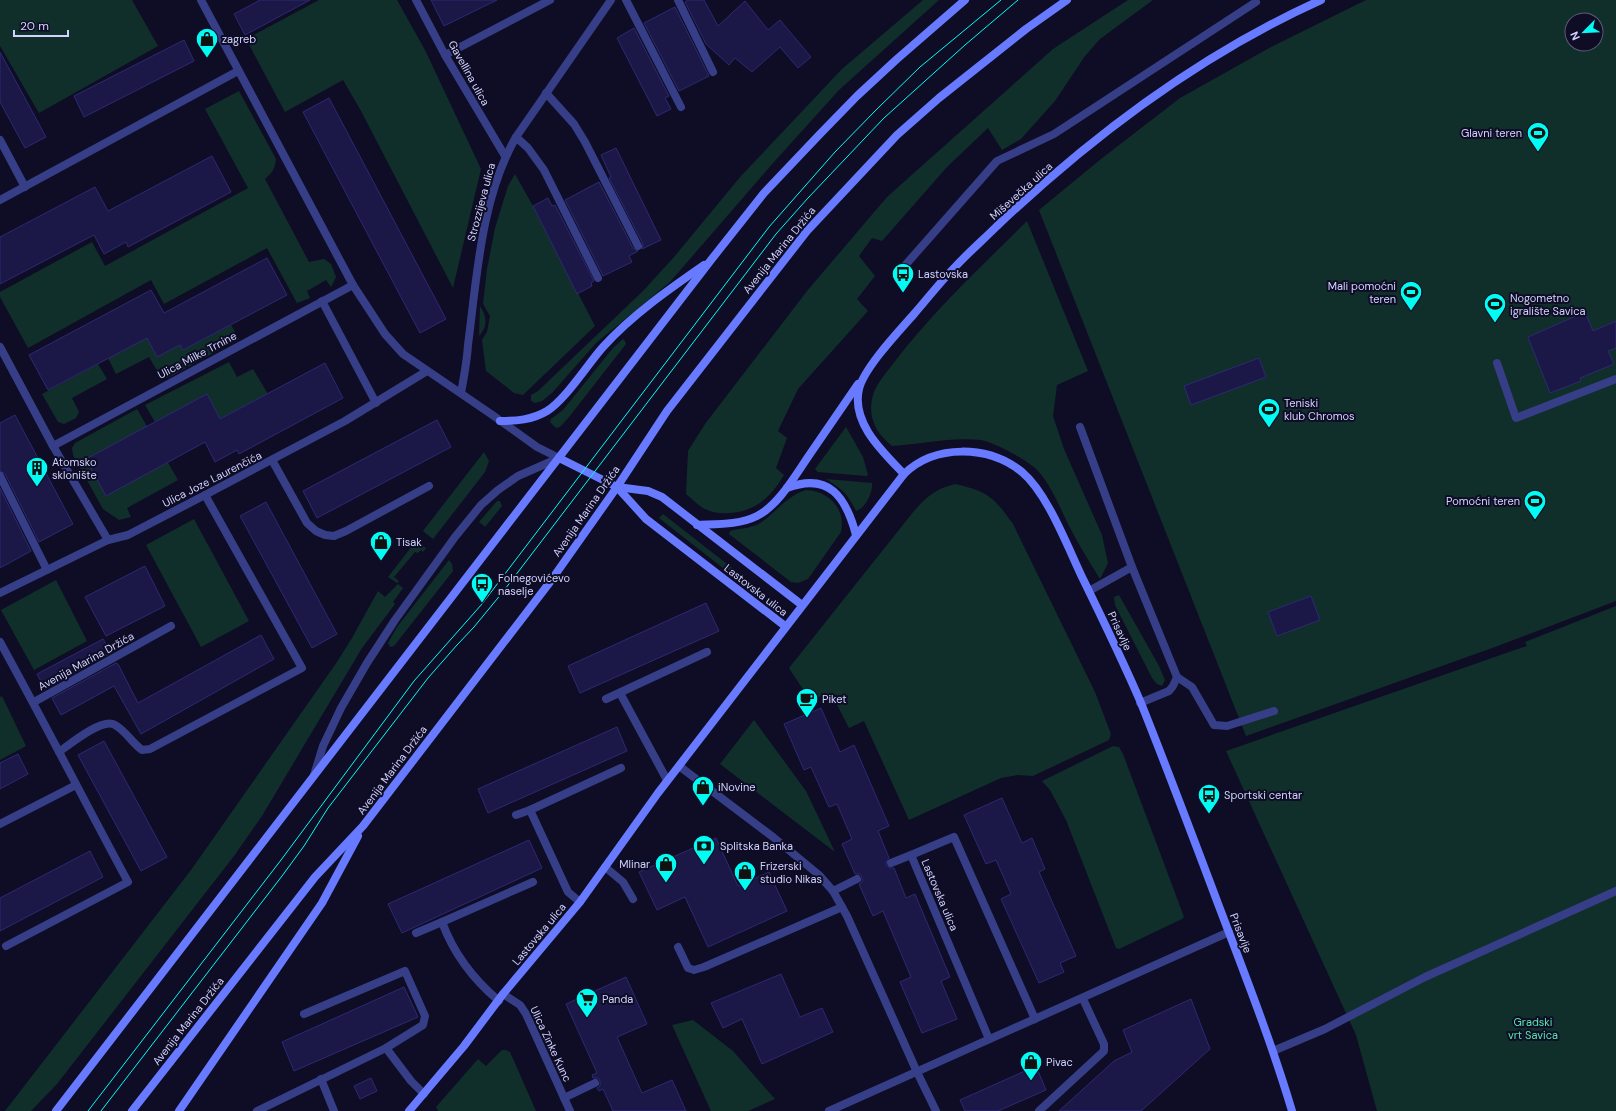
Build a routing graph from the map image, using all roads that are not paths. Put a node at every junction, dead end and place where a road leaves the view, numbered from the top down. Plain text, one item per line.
1 (201, 0) edge
2 (416, 0) edge
3 (550, 0) edge
4 (611, 0) edge
5 (626, 0) edge
6 (678, 0) edge
7 (966, 0) edge
8 (1067, 0) edge
9 (1321, 0) edge
10 (1256, 2) dead end
11 (445, 55) junction
12 (238, 71) junction
13 (713, 72) dead end
14 (546, 93) junction
15 (681, 107) dead end
16 (516, 137) junction
17 (0, 140) edge
18 (505, 156) junction
19 (25, 187) junction
20 (0, 200) edge
21 (638, 246) dead end
22 (711, 260) junction
23 (901, 270) dead end
24 (598, 278) dead end
25 (353, 285) junction
26 (322, 301) junction
27 (0, 347) edge
28 (1498, 363) dead end
29 (427, 371) junction
30 (864, 377) junction
31 (1616, 379) edge
32 (461, 393) junction
33 (376, 403) junction
34 (500, 421) junction
35 (1080, 427) dead end
36 (53, 446) junction
37 (558, 458) junction
38 (272, 460) junction
39 (904, 474) junction
40 (0, 476) edge
41 (429, 486) dead end
42 (617, 487) junction
43 (787, 488) junction
44 (205, 495) junction
45 (697, 525) junction
46 (856, 535) junction
47 (108, 540) junction
48 (1132, 567) junction
49 (47, 570) junction
50 (1089, 591) junction
51 (0, 593) edge
52 (802, 605) junction
53 (171, 626) dead end
54 (785, 626) junction
55 (0, 642) edge
56 (707, 652) dead end
57 (1177, 677) junction
58 (620, 693) junction
59 (606, 699) dead end
60 (34, 702) junction
61 (1140, 703) junction
62 (1274, 711) dead end
63 (59, 752) junction
64 (678, 766) junction
65 (621, 768) dead end
66 (314, 777) junction
67 (668, 780) junction
68 (76, 785) junction
69 (530, 810) junction
70 (516, 815) dead end
71 (0, 824) edge
72 (363, 826) junction
73 (911, 855) junction
74 (891, 863) dead end
75 (605, 867) junction
76 (857, 879) dead end
77 (533, 882) dead end
78 (833, 891) junction
79 (1616, 891) edge
80 (632, 899) dead end
81 (580, 902) junction
82 (842, 907) junction
83 (442, 922) junction
84 (416, 932) dead end
85 (1229, 932) junction
86 (6, 946) dead end
87 (678, 947) dead end
88 (501, 998) junction
89 (1083, 999) junction
90 (304, 1014) dead end
91 (1035, 1019) junction
92 (989, 1039) junction
93 (386, 1048) junction
94 (1273, 1051) junction
95 (917, 1072) junction
96 (321, 1079) junction
97 (595, 1083) dead end
98 (424, 1094) junction
99 (564, 1098) junction
100 (180, 1110) edge
101 (56, 1111) edge
102 (132, 1111) edge
103 (257, 1111) edge
104 (334, 1111) edge
105 (409, 1111) edge
106 (570, 1111) edge
107 (829, 1111) edge
108 (936, 1111) edge
109 (1039, 1111) edge
110 (1292, 1111) edge

1 - 12 street
2 - 11 street, Gavellina ulica
3 - 11 street
4 - 14 street, Strozzijeva ulica
5 - 15 street
6 - 13 street
7 - 22 main road
8 - 42 main road, Avenija Marina Držića
9 - 30 main road, Miševečka ulica
10 - 23 street
11 - 18 street, Gavellina ulica
12 - 19 street
12 - 25 street
14 - 16 street, Strozzijeva ulica
14 - 21 street
16 - 18 street, Strozzijeva ulica
16 - 24 street
17 - 19 street
18 - 32 street, Strozzijeva ulica
19 - 20 street
22 - 34 main road
22 - 37 main road
25 - 26 street, Ulica Milke Trnine
25 - 29 street
26 - 33 street
26 - 36 street, Ulica Milke Trnine
27 - 36 street
28 - 31 street
29 - 32 street
29 - 33 street, Ulica Joze Laurenčića
30 - 39 main road, Miševečka ulica
30 - 43 main road
32 - 34 street
33 - 38 street, Ulica Joze Laurenčića
34 - 37 street
35 - 48 street
36 - 47 street
37 - 42 main road, Lastovska ulica
37 - 66 main road
37 - 66 street
38 - 41 street
38 - 44 street, Ulica Joze Laurenčića
39 - 46 main road, Prisavlje
39 - 50 main road, Prisavlje
40 - 49 street
42 - 45 main road, Lastovska ulica
42 - 54 main road, Lastovska ulica
42 - 72 main road, Avenija Marina Držića
43 - 45 main road
43 - 46 main road
44 - 47 street, Ulica Joze Laurenčića
44 - 63 street
45 - 52 main road, Lastovska ulica
46 - 52 main road, Prisavlje
47 - 49 street, Ulica Joze Laurenčića
48 - 50 street
48 - 57 street
49 - 51 street, Ulica Joze Laurenčića
50 - 61 main road, Prisavlje
52 - 54 main road, Prisavlje
53 - 60 street, Avenija Marina Držića
54 - 64 main road, Lastovska ulica
55 - 60 street, Avenija Marina Držića
56 - 58 street
57 - 61 street
57 - 62 street
58 - 59 street
58 - 67 street
60 - 63 street, Avenija Marina Držića
61 - 85 main road, Prisavlje
63 - 68 street, Avenija Marina Držića
64 - 67 main road, Lastovska ulica
64 - 78 street
65 - 69 street
66 - 101 main road
67 - 75 main road, Lastovska ulica
68 - 71 street
68 - 86 street, Avenija Marina Držića
69 - 70 street
69 - 81 street
72 - 100 main road
72 - 102 main road, Avenija Marina Držića
73 - 74 street
73 - 91 street, Lastovska ulica
73 - 92 street, Lastovska ulica
75 - 80 street
75 - 81 main road, Lastovska ulica
76 - 78 street
77 - 83 street
78 - 82 street
79 - 94 street
81 - 88 main road, Lastovska ulica
82 - 87 street
82 - 95 street
83 - 84 street
83 - 88 street, Ulica Zinke Kunc
85 - 89 street
85 - 94 main road, Prisavlje
88 - 98 main road, Lastovska ulica
88 - 99 street, Ulica Zinke Kunc
89 - 91 street
89 - 109 street
90 - 93 street
91 - 92 street
92 - 95 street
93 - 96 street
93 - 98 street
94 - 110 main road, Prisavlje
95 - 107 street
95 - 108 street
96 - 103 street
96 - 104 street
97 - 99 street
98 - 105 main road, Lastovska ulica
99 - 106 street, Ulica Zinke Kunc

